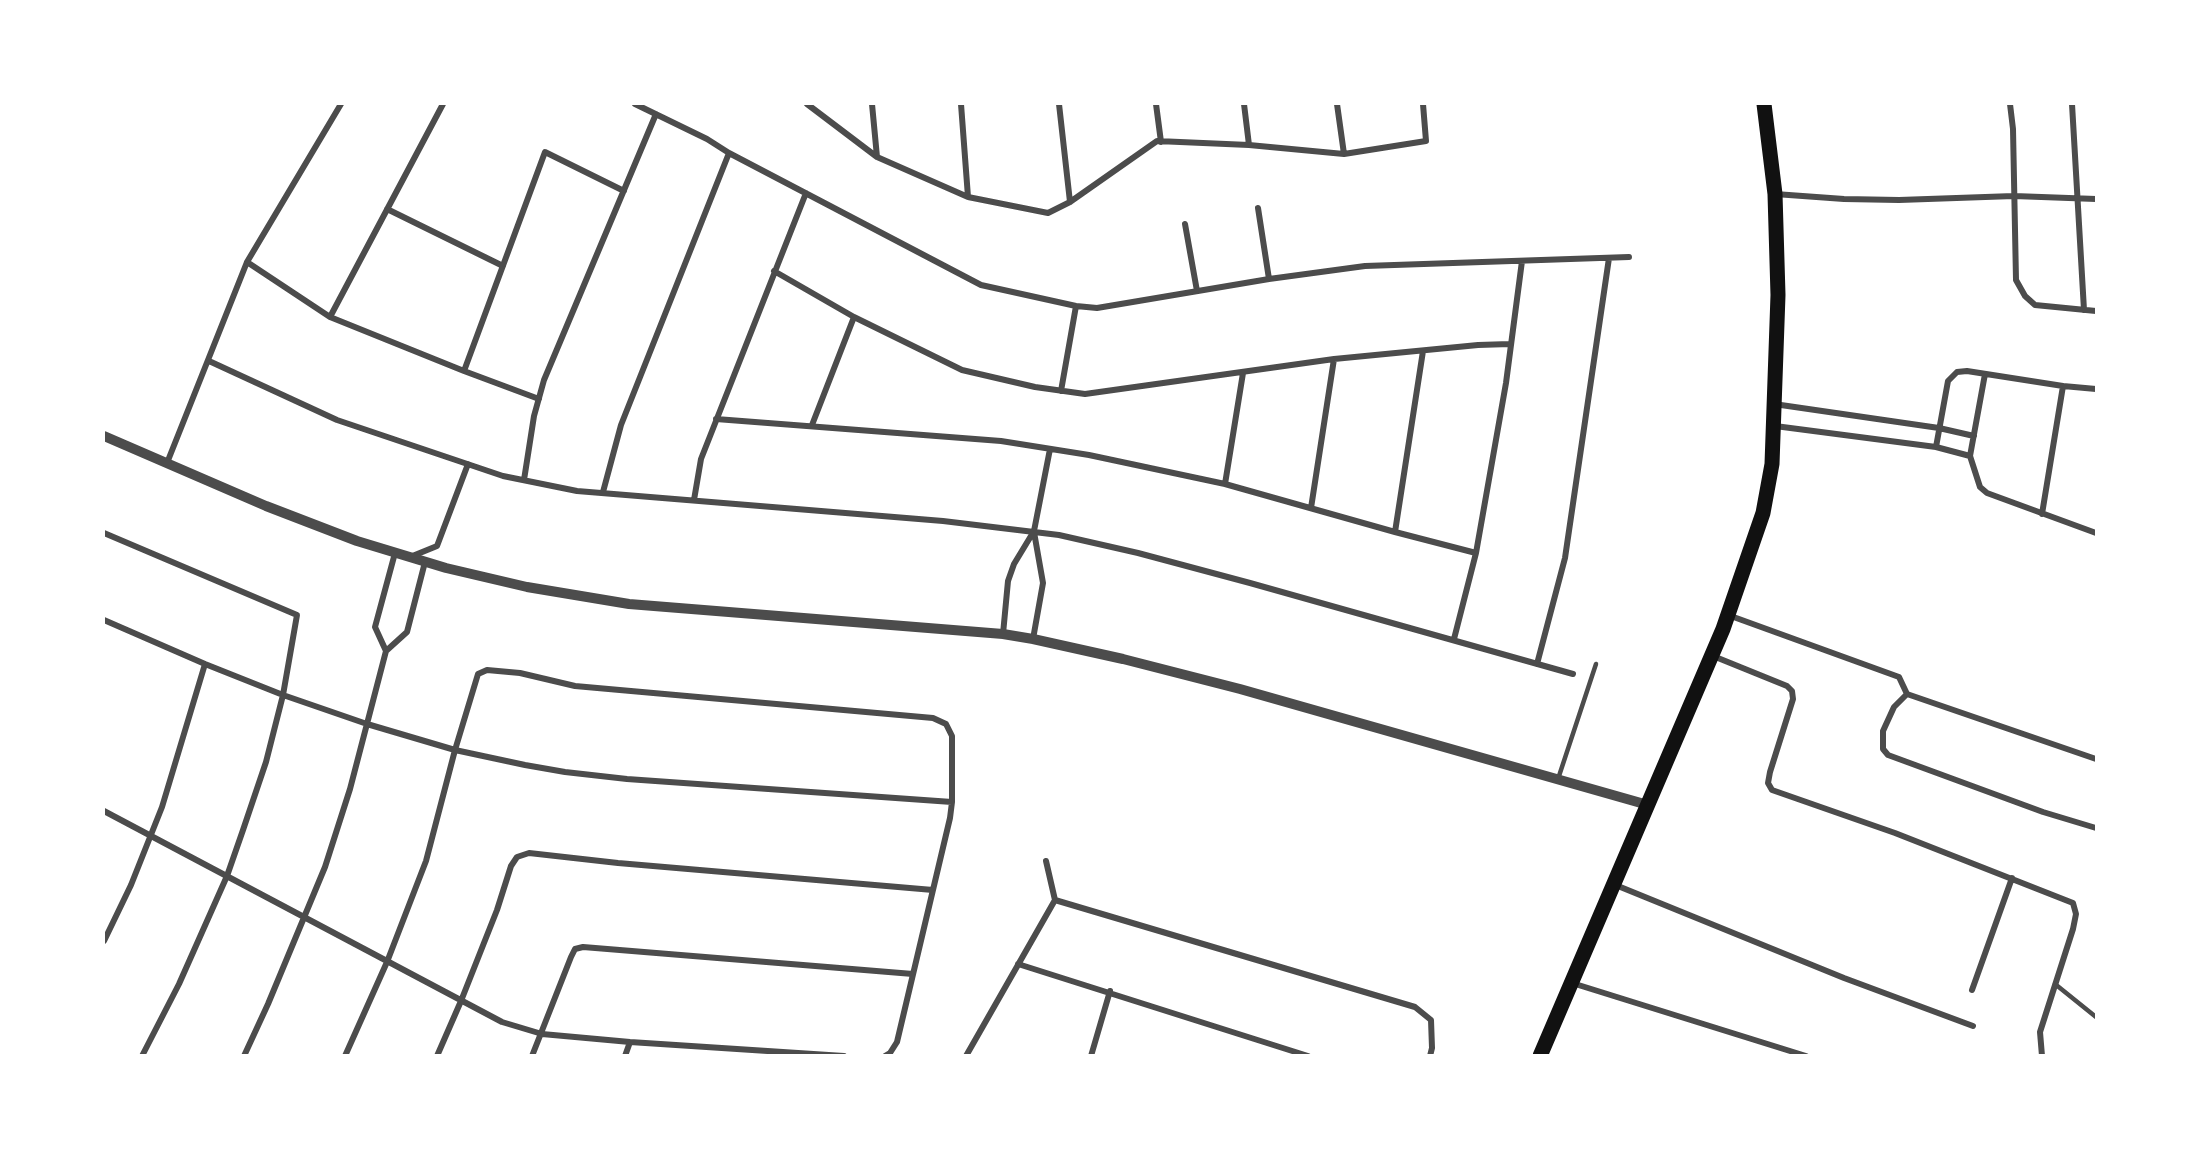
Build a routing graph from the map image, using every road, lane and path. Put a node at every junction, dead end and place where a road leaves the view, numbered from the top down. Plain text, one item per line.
1 (341, 104) edge
2 (443, 104) edge
3 (637, 104) edge
4 (807, 104) edge
5 (872, 104) edge
6 (961, 104) edge
7 (1059, 104) edge
8 (1156, 104) edge
9 (1244, 104) edge
10 (1337, 104) edge
11 (1423, 104) edge
12 (1764, 104) edge
13 (2010, 104) edge
14 (2072, 104) edge
15 (656, 114) junction
16 (1161, 142) junction
17 (1249, 145) junction
18 (729, 153) junction
19 (1344, 154) junction
20 (877, 157) junction
21 (624, 191) junction
22 (806, 193) junction
23 (1775, 194) junction
24 (2014, 196) junction
25 (968, 197) junction
26 (2078, 198) junction
27 (2097, 199) edge
28 (1070, 202) junction
29 (1258, 208) dead end
30 (387, 209) junction
31 (1185, 224) dead end
32 (1629, 257) dead end
33 (1609, 258) junction
34 (1522, 261) junction
35 (247, 262) junction
36 (503, 266) junction
37 (774, 271) junction
38 (1269, 279) junction
39 (1197, 291) junction
40 (1076, 306) junction
41 (2084, 310) junction
42 (2097, 311) edge
43 (330, 317) junction
44 (854, 317) junction
45 (1510, 344) junction
46 (1423, 351) junction
47 (1334, 359) junction
48 (209, 361) junction
49 (464, 371) junction
50 (1243, 373) junction
51 (1985, 374) junction
52 (2063, 386) junction
53 (2097, 389) edge
54 (1061, 391) junction
55 (539, 399) junction
56 (1774, 404) junction
57 (716, 419) junction
58 (812, 425) junction
59 (1774, 426) junction
60 (1939, 428) junction
61 (104, 436) edge
62 (1974, 436) junction
63 (1936, 447) junction
64 (1050, 449) junction
65 (1970, 456) junction
66 (167, 463) junction
67 (468, 464) junction
68 (524, 480) junction
69 (1226, 484) junction
70 (603, 492) junction
71 (694, 500) junction
72 (1311, 508) junction
73 (2042, 514) junction
74 (1034, 531) junction
75 (1395, 532) junction
76 (104, 533) edge
77 (2097, 533) edge
78 (395, 552) junction
79 (1476, 553) junction
80 (410, 557) junction
81 (425, 562) junction
82 (1728, 615) junction
83 (104, 620) edge
84 (1003, 634) junction
85 (1033, 639) junction
86 (1454, 639) junction
87 (386, 651) junction
88 (1712, 656) junction
89 (205, 664) junction
90 (1537, 664) junction
91 (1596, 664) dead end
92 (1573, 674) dead end
93 (1907, 694) junction
94 (283, 695) junction
95 (367, 724) junction
96 (455, 750) junction
97 (2097, 759) edge
98 (1558, 779) junction
99 (952, 802) junction
100 (1648, 805) junction
101 (104, 811) edge
102 (2097, 828) edge
103 (150, 835) junction
104 (1046, 861) dead end
105 (227, 876) junction
106 (2012, 878) junction
107 (1612, 884) junction
108 (933, 890) junction
109 (1055, 900) junction
110 (306, 917) junction
111 (104, 941) edge
112 (387, 962) junction
113 (1018, 964) junction
114 (913, 974) junction
115 (1572, 983) junction
116 (2055, 984) junction
117 (1972, 990) dead end
118 (1110, 992) junction
119 (462, 1001) junction
120 (2097, 1017) edge
121 (1973, 1026) dead end
122 (542, 1034) junction
123 (630, 1042) junction
124 (786, 1054) edge
125 (887, 1054) edge
126 (142, 1056) edge
127 (244, 1056) edge
128 (345, 1056) edge
129 (437, 1056) edge
130 (532, 1056) edge
131 (625, 1056) edge
132 (844, 1056) edge
133 (966, 1056) edge
134 (1091, 1056) edge
135 (1308, 1056) edge
136 (1430, 1056) edge
137 (1540, 1056) edge
138 (1806, 1056) edge
139 (2042, 1056) edge

1 - 35 street
2 - 30 street
3 - 15 street
4 - 20 street
5 - 20 street
6 - 25 street
7 - 28 street
8 - 16 street
9 - 17 street
10 - 19 street
11 - 19 street
12 - 23 main road
13 - 24 street
14 - 26 street
15 - 18 street
15 - 21 street
16 - 17 street
16 - 28 street
17 - 19 street
18 - 22 street
18 - 70 street
20 - 25 street
21 - 36 street
21 - 55 street
22 - 37 street
22 - 40 street
23 - 24 street
23 - 56 main road
24 - 26 street
24 - 41 street
25 - 28 street
26 - 27 street
26 - 41 street
29 - 38 street
30 - 36 street
30 - 43 street
31 - 39 street
32 - 33 street
33 - 34 street
33 - 90 street
34 - 38 street
34 - 45 street
35 - 43 street
35 - 48 street
36 - 49 street
37 - 44 street
37 - 57 street
38 - 39 street
39 - 40 street
40 - 54 street
41 - 42 street
43 - 49 street
44 - 54 street
44 - 58 street
45 - 46 street
45 - 79 street
46 - 47 street
46 - 75 street
47 - 50 street
47 - 72 street
48 - 66 street
48 - 67 street
49 - 55 street
50 - 54 street
50 - 69 street
51 - 52 street
51 - 60 street
51 - 62 street
52 - 53 street
52 - 73 street
55 - 68 street
56 - 59 main road
56 - 60 street
57 - 58 street
57 - 71 street
58 - 64 street
59 - 63 street
59 - 82 main road
60 - 62 street
60 - 63 street
61 - 66 street
62 - 65 street
63 - 65 street
64 - 69 street
64 - 74 street
65 - 73 street
66 - 78 street
67 - 68 street
67 - 80 street
68 - 70 street
69 - 72 street
70 - 71 street
71 - 74 street
72 - 75 street
73 - 77 street
74 - 84 street
74 - 85 street
74 - 86 street
75 - 79 street
76 - 94 street
78 - 80 street
78 - 87 street
79 - 86 street
80 - 81 street
81 - 84 street
81 - 87 street
82 - 88 main road
82 - 93 street
83 - 89 street
84 - 85 street
85 - 98 street
86 - 90 street
87 - 95 street
88 - 100 main road
88 - 106 street
89 - 94 street
89 - 103 street
90 - 92 street
91 - 98 lane
93 - 97 street
93 - 102 street
94 - 95 street
94 - 105 street
95 - 96 street
95 - 110 street
96 - 99 street
96 - 99 street
96 - 112 street
98 - 100 street
99 - 108 street
100 - 107 main road
101 - 103 street
103 - 105 street
103 - 111 street
104 - 109 street
105 - 110 street
105 - 126 street
106 - 116 street
106 - 117 street
107 - 115 main road
107 - 121 street
108 - 114 street
108 - 119 street
109 - 113 street
109 - 136 street
110 - 112 street
110 - 127 street
112 - 119 street
112 - 128 street
113 - 118 street
113 - 133 street
114 - 122 street
114 - 125 street
115 - 137 main road
115 - 138 street
116 - 120 lane
116 - 139 street
118 - 134 street
118 - 135 street
119 - 122 street
119 - 129 street
122 - 123 street
122 - 130 street
123 - 124 street
123 - 131 street
124 - 132 street

